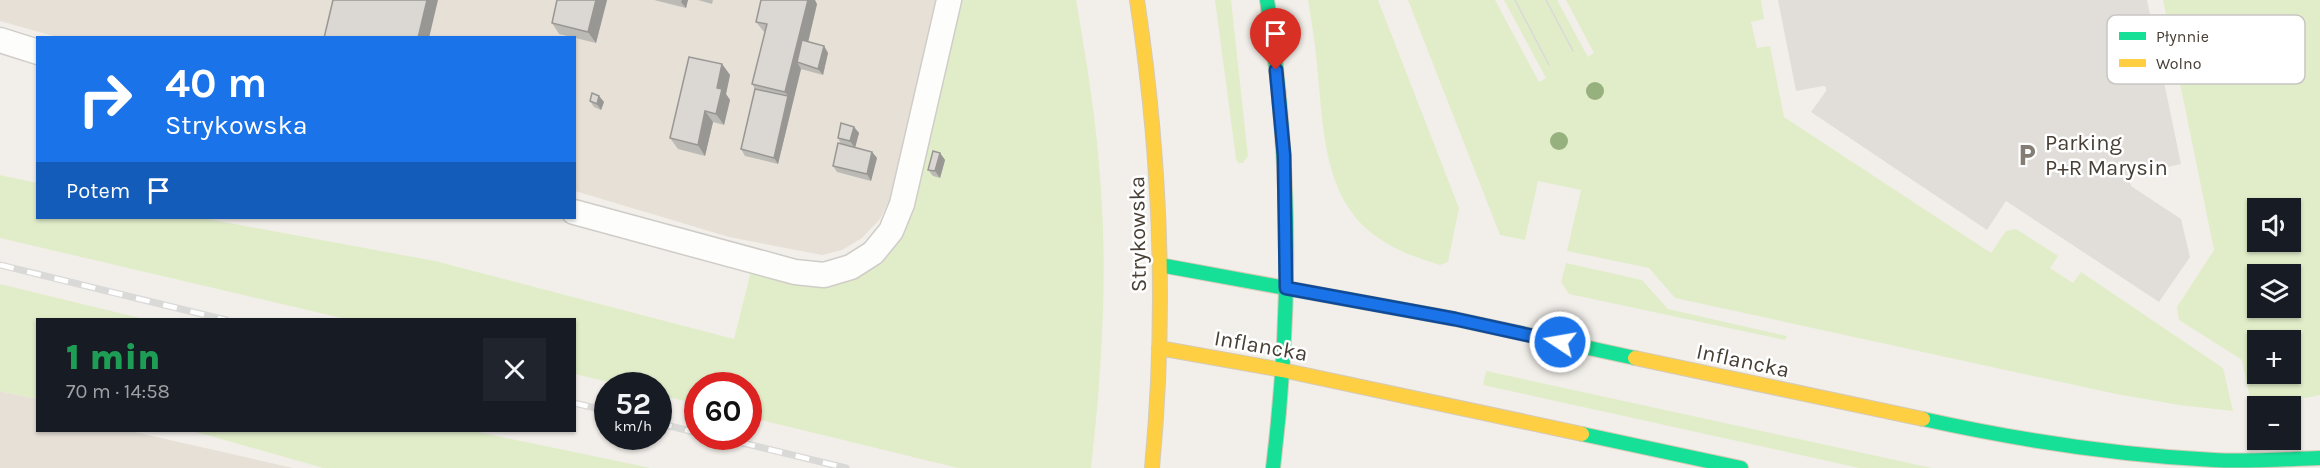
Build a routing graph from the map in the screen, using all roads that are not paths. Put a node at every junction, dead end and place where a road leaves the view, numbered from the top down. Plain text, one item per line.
1 (949, 0) edge
2 (1137, 0) edge
3 (1268, 0) edge
4 (0, 40) edge
5 (36, 51) edge
6 (576, 213) edge
7 (1160, 265) junction
8 (1286, 288) junction
9 (1160, 348) junction
10 (1282, 370) junction
11 (2320, 458) edge
12 (1152, 468) edge
13 (1273, 468) edge
14 (1741, 468) edge

1 - 6 lane
2 - 7 main road, Strykowska
3 - 8 main road
4 - 5 lane
7 - 8 main road, Inflancka
7 - 9 main road, Strykowska
8 - 10 main road
8 - 11 main road, Inflancka
9 - 10 main road, Inflancka
9 - 12 main road, Strykowska
10 - 13 main road
10 - 14 main road, Inflancka

